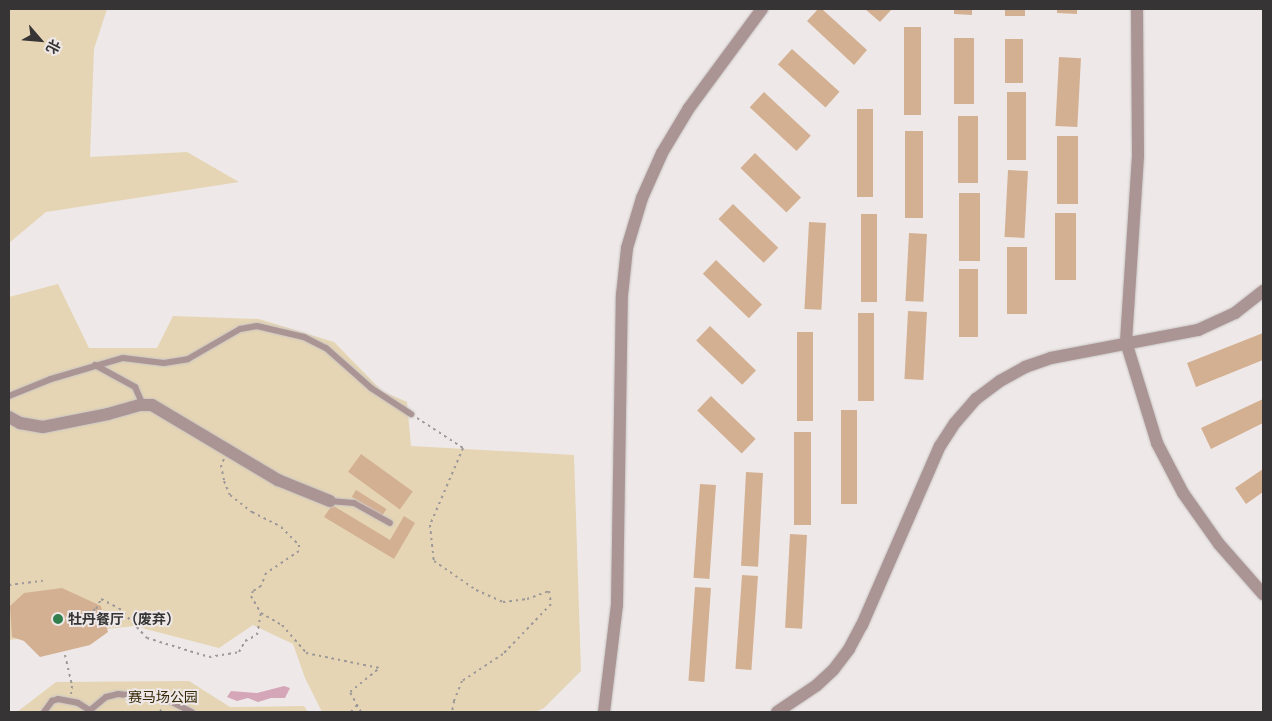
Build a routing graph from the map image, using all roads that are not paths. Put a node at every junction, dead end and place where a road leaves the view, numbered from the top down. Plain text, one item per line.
1 (762, 9) edge
2 (1137, 9) edge
3 (1263, 290) edge
4 (1126, 342) junction
5 (95, 365) junction
6 (9, 396) edge
7 (143, 405) junction
8 (411, 414) road end
9 (9, 418) edge
10 (330, 501) joint
11 (390, 523) dead end
12 (1263, 594) edge
13 (89, 711) edge
14 (44, 712) edge
15 (192, 712) edge
16 (604, 712) edge
17 (777, 712) edge

1 - 16 street
2 - 4 street
3 - 4 street
4 - 12 street
4 - 17 street
5 - 6 lane
5 - 7 lane
5 - 8 lane
7 - 9 street
7 - 10 street
10 - 11 lane
13 - 14 lane
13 - 15 lane

